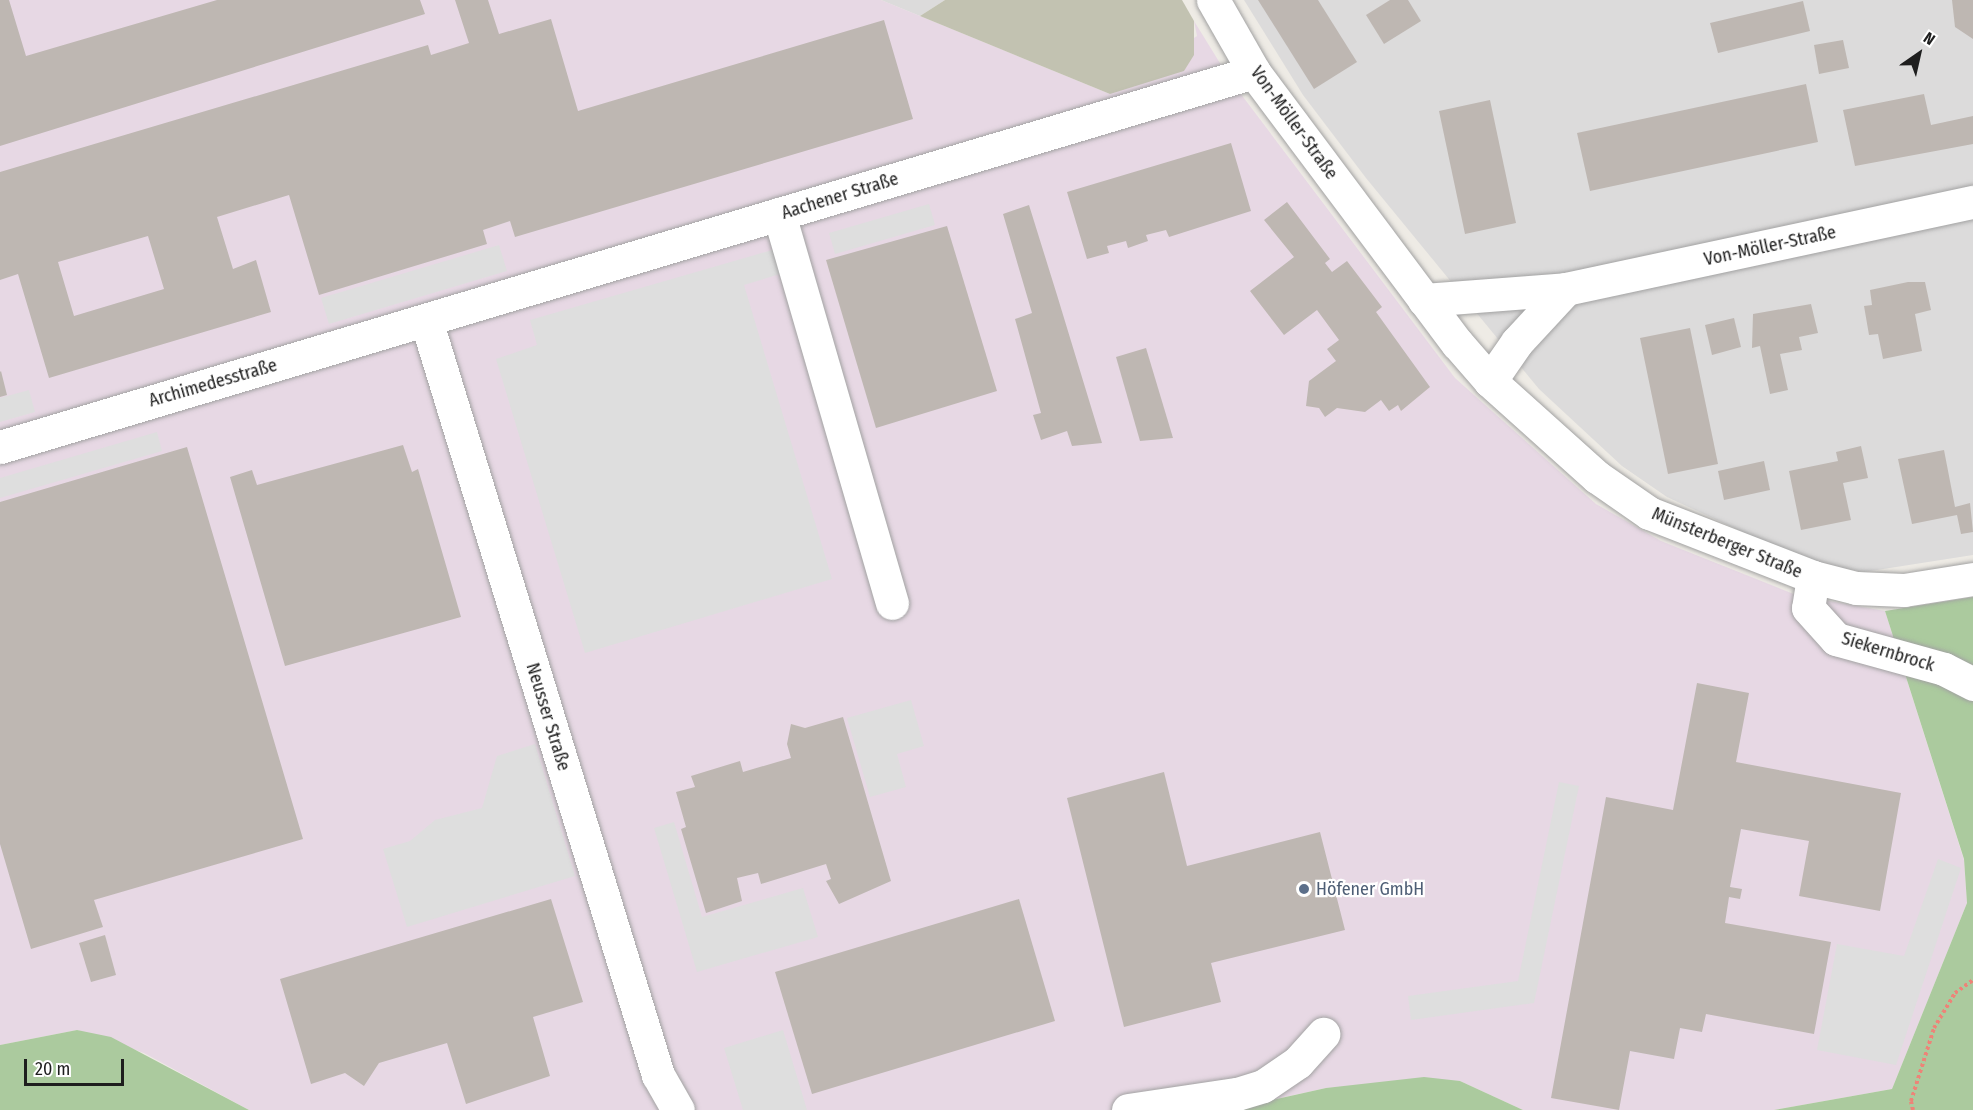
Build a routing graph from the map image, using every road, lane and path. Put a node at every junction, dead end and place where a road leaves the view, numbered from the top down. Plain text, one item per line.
1 (1212, 0) edge
2 (1254, 72) junction
3 (1973, 202) edge
4 (779, 214) junction
5 (1566, 289) junction
6 (1424, 300) junction
7 (426, 320) junction
8 (1490, 381) junction
9 (0, 447) edge
10 (1814, 577) junction
11 (1973, 579) edge
12 (892, 603) dead end
13 (1973, 684) edge
14 (1973, 980) edge
15 (1323, 1034) dead end
16 (678, 1110) edge
17 (1128, 1110) edge
18 (1913, 1110) edge

1 - 2 street, Von-Möller-Straße
2 - 4 street, Aachener Straße
2 - 6 street, Von-Möller-Straße
3 - 5 street, Von-Möller-Straße
4 - 7 street, Aachener Straße
4 - 12 street
5 - 6 street, Von-Möller-Straße
5 - 8 street
6 - 8 street, Von-Möller-Straße
7 - 9 street, Archimedesstraße
7 - 16 street, Neusser Straße
8 - 10 street, Münsterberger Straße
10 - 11 street, Münsterberger Straße
10 - 13 street, Siekernbrock
14 - 18 path
15 - 17 street

